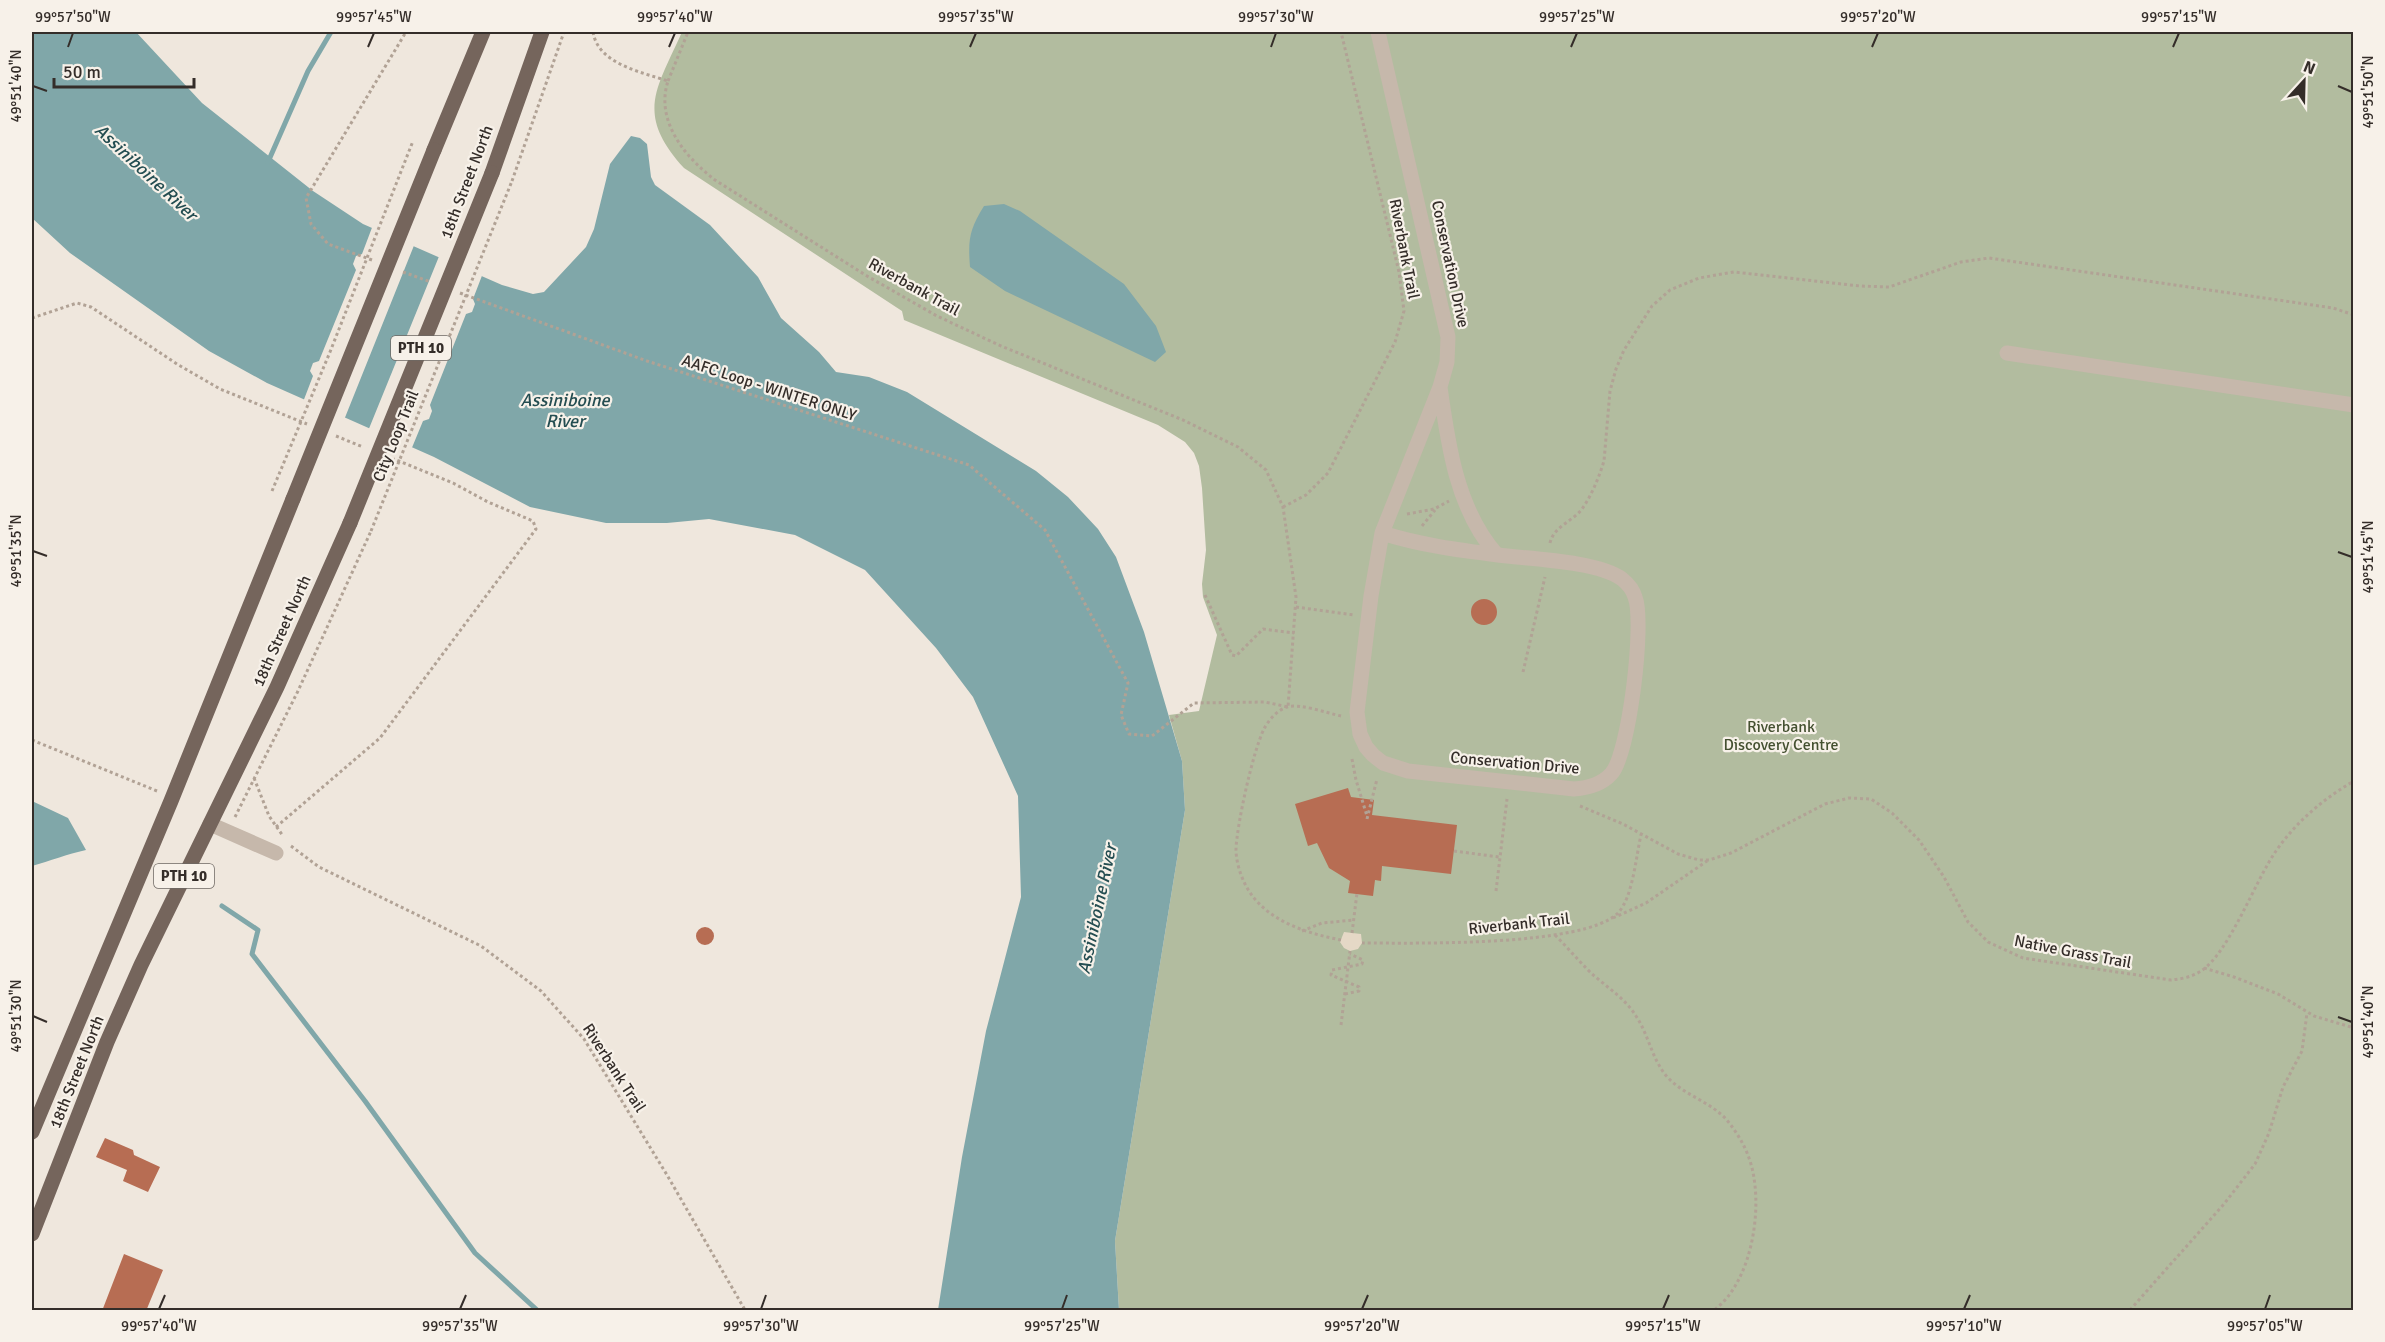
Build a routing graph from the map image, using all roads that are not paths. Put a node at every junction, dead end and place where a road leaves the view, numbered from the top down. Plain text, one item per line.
1 (483, 32) edge
2 (542, 32) edge
3 (1378, 32) edge
4 (2007, 353) dead end
5 (1440, 387) junction
6 (2354, 405) edge
7 (1384, 526) junction
8 (1497, 555) junction
9 (210, 824) junction
10 (276, 853) dead end
11 (32, 1132) edge
12 (32, 1234) edge

1 - 11 main road, 18th Street North / PTH 10, bridge
2 - 9 main road, 18th Street North / PTH 10, bridge
3 - 5 street, Conservation Drive
4 - 6 street
5 - 7 street, Conservation Drive
5 - 8 street
7 - 8 street, Conservation Drive
7 - 8 street, Conservation Drive
9 - 10 street
9 - 12 main road, 18th Street North / PTH 10

